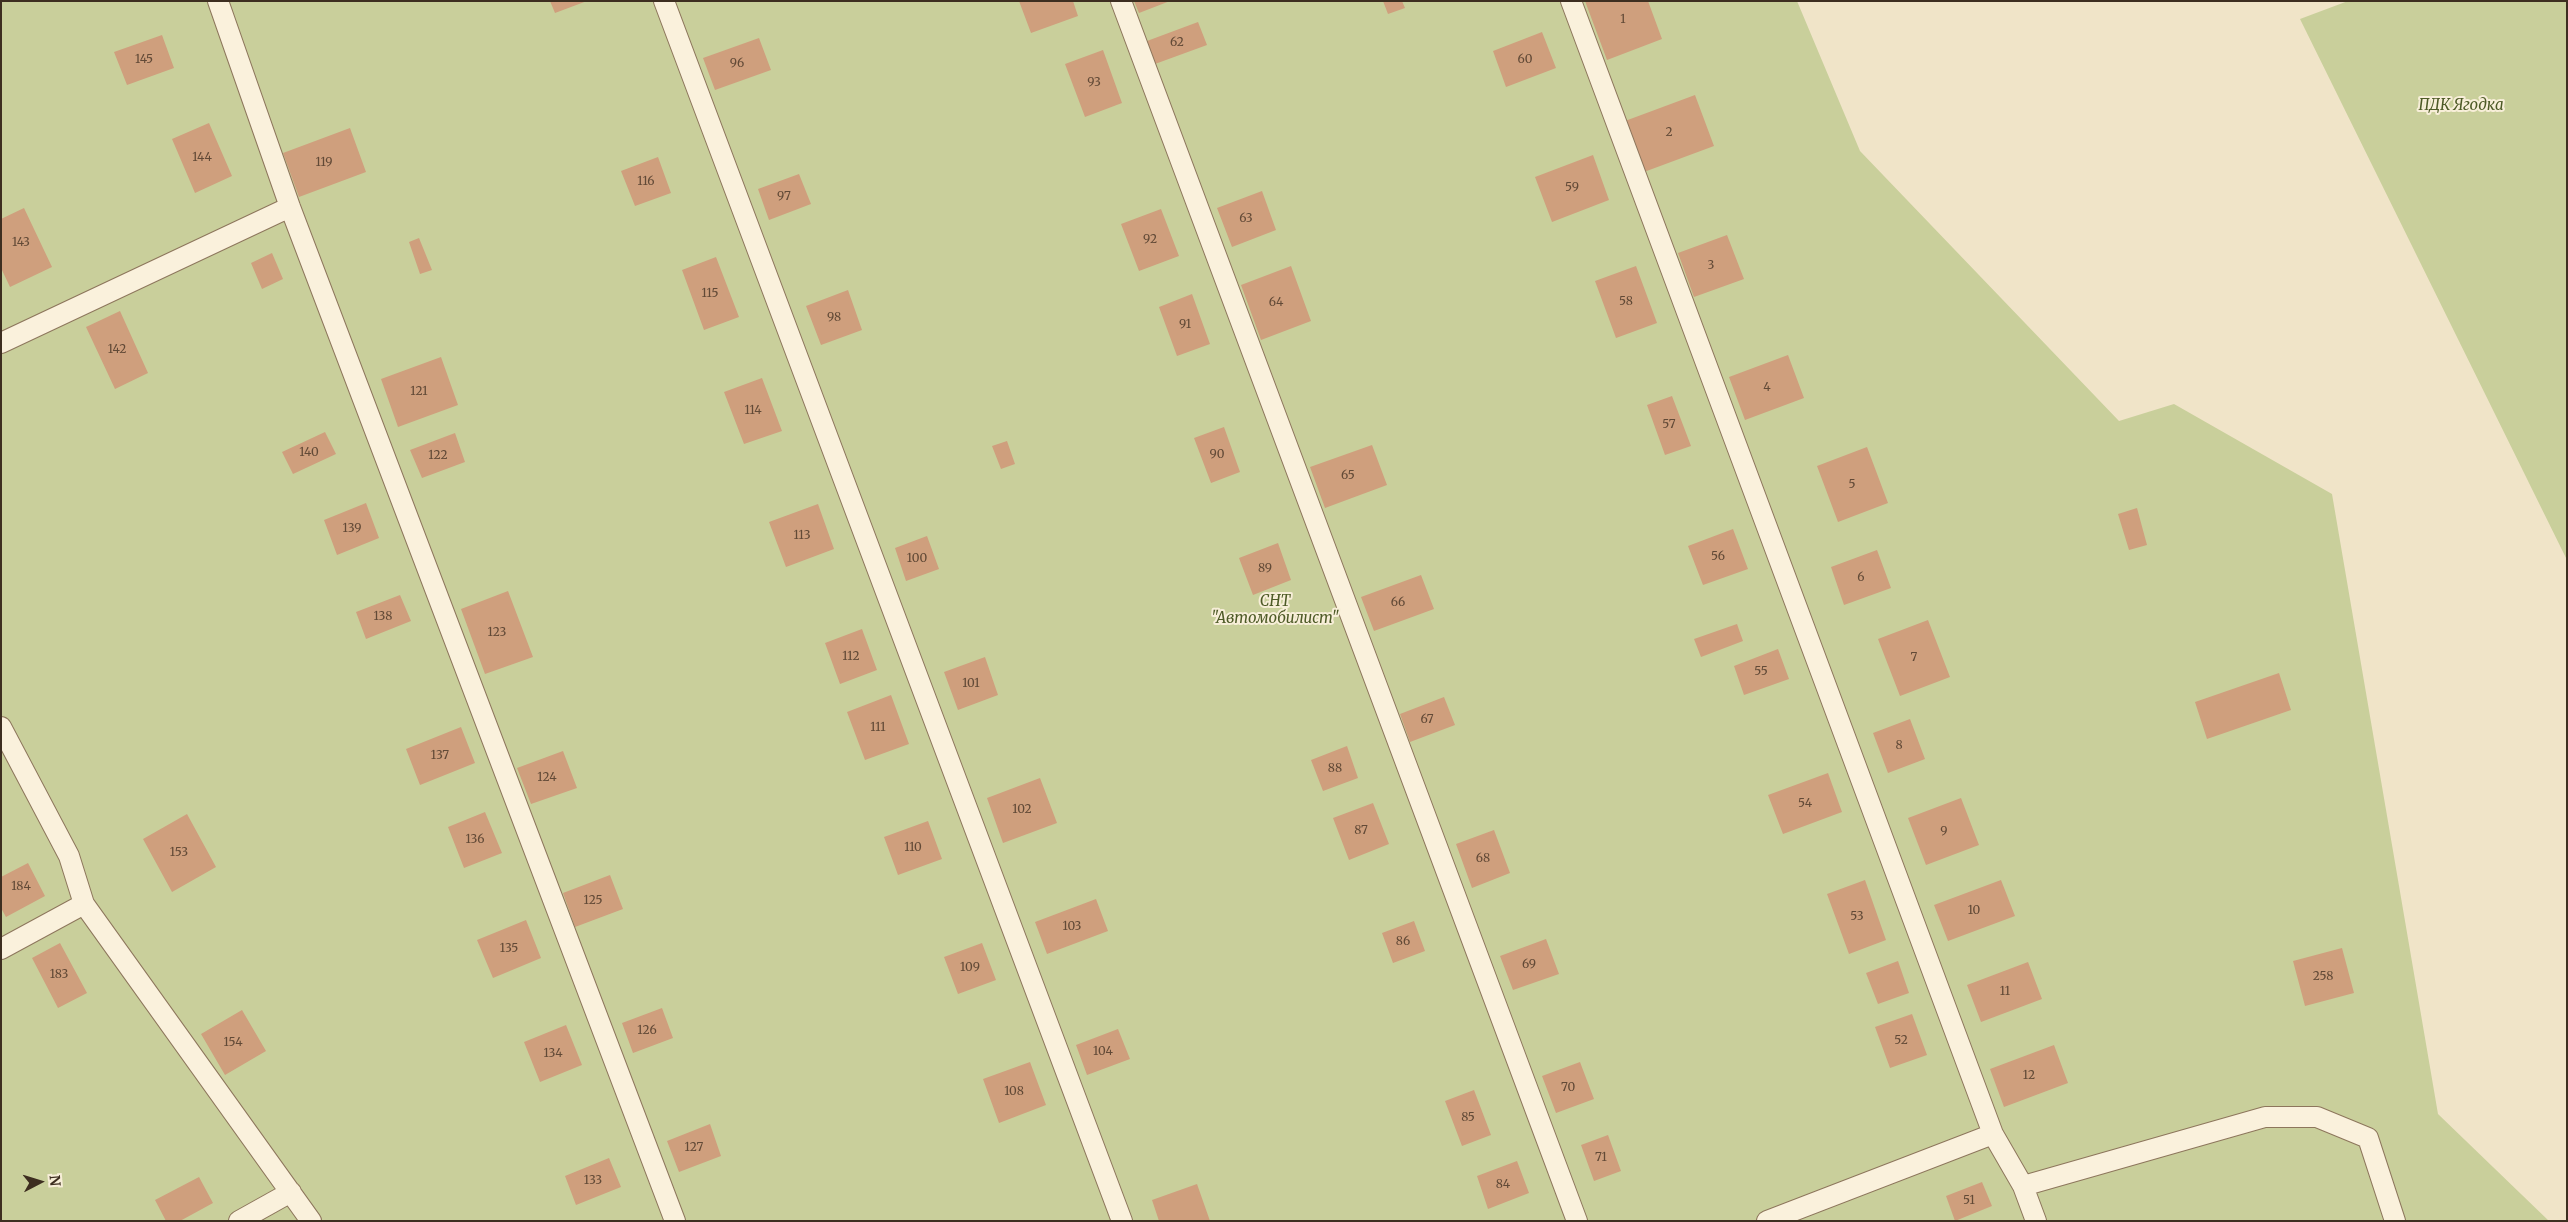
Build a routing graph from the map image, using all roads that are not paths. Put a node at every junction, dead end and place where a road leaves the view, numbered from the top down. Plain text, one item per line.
1 (218, 1) edge
2 (664, 1) edge
3 (1121, 1) edge
4 (1571, 1) edge
5 (290, 207) junction
6 (1, 343) edge
7 (1, 727) edge
8 (84, 904) junction
9 (1, 949) edge
10 (1993, 1134) junction
11 (2023, 1186) junction
12 (291, 1192) junction
13 (239, 1221) edge
14 (311, 1221) edge
15 (675, 1221) edge
16 (1122, 1221) edge
17 (1577, 1221) edge
18 (1767, 1221) edge
19 (2036, 1221) edge
20 (2395, 1221) edge

1 - 5 lane
2 - 16 lane
3 - 17 lane
4 - 10 lane
5 - 6 lane
5 - 15 lane
7 - 8 lane
8 - 9 lane
8 - 12 lane
10 - 11 lane
10 - 18 lane
11 - 19 lane
11 - 20 lane
12 - 13 lane
12 - 14 lane

